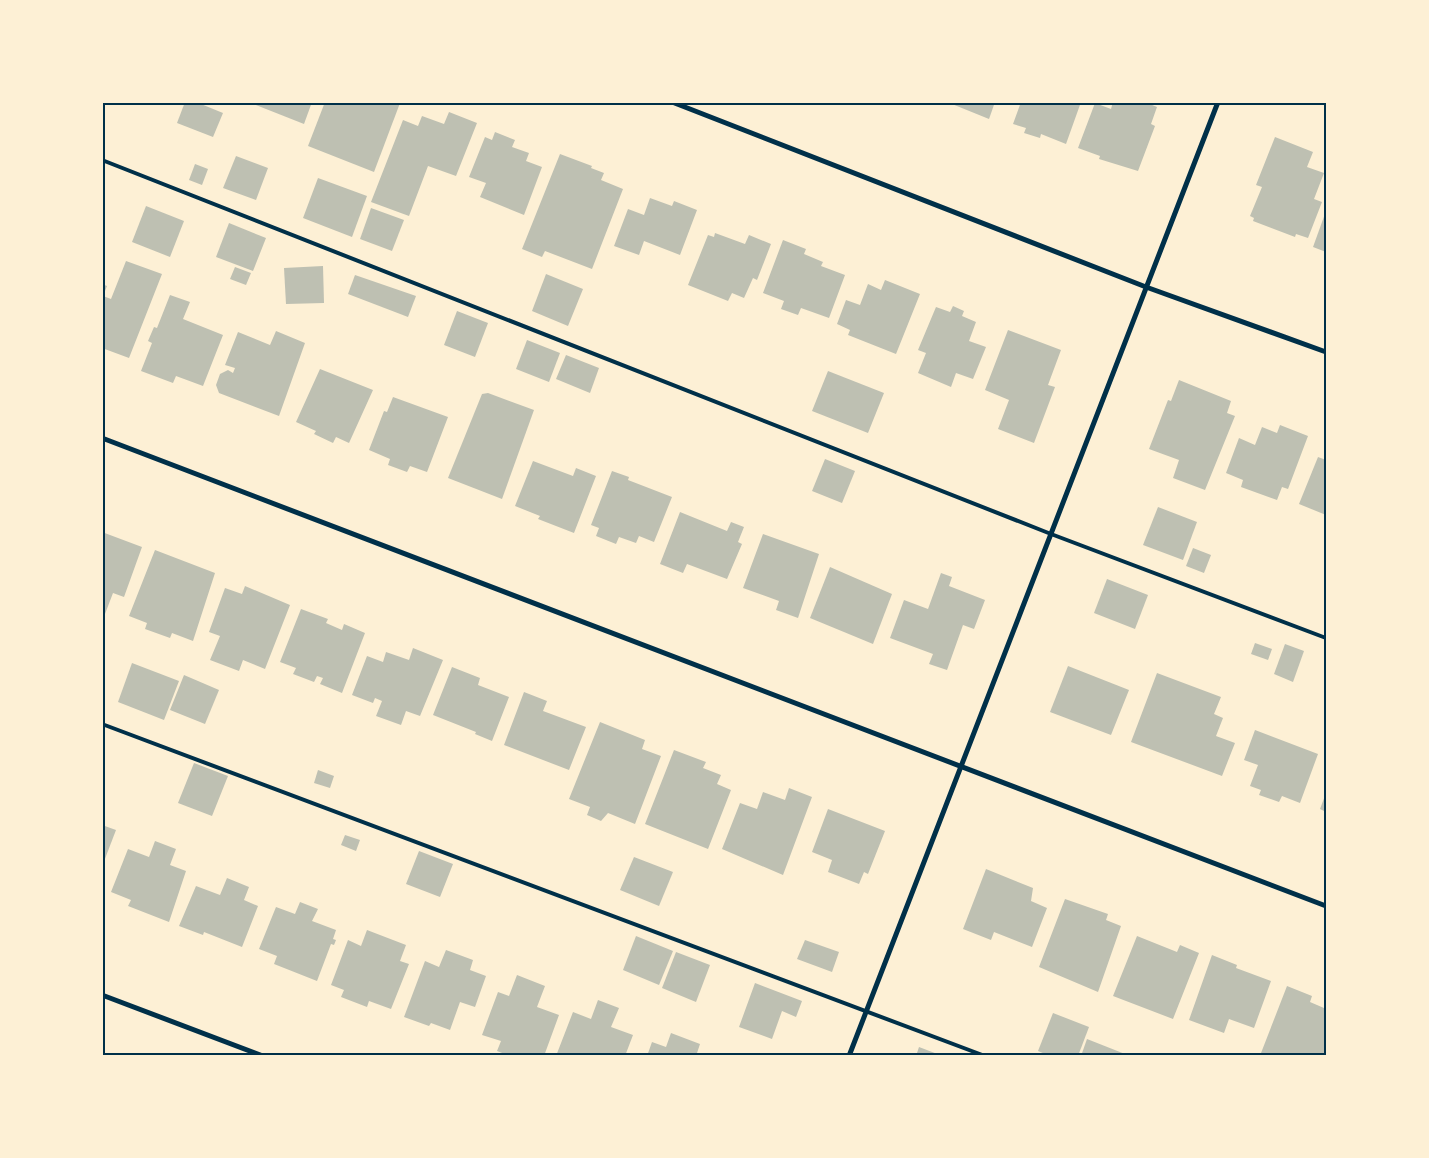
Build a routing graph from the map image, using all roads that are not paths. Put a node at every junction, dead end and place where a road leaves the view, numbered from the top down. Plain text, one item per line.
1 (672, 102) edge
2 (1218, 102) edge
3 (102, 160) edge
4 (1146, 287) junction
5 (1326, 352) edge
6 (102, 438) edge
7 (1051, 534) junction
8 (1326, 638) edge
9 (102, 724) edge
10 (961, 766) junction
11 (1326, 906) edge
12 (102, 994) edge
13 (867, 1010) junction
14 (263, 1056) edge
15 (849, 1056) edge
16 (985, 1056) edge

1 - 4 street
2 - 4 street
3 - 7 lane
4 - 5 street
4 - 7 street
6 - 10 street
7 - 8 lane
7 - 10 street
9 - 13 lane
10 - 11 street
10 - 13 street
12 - 14 street
13 - 15 street
13 - 16 lane

